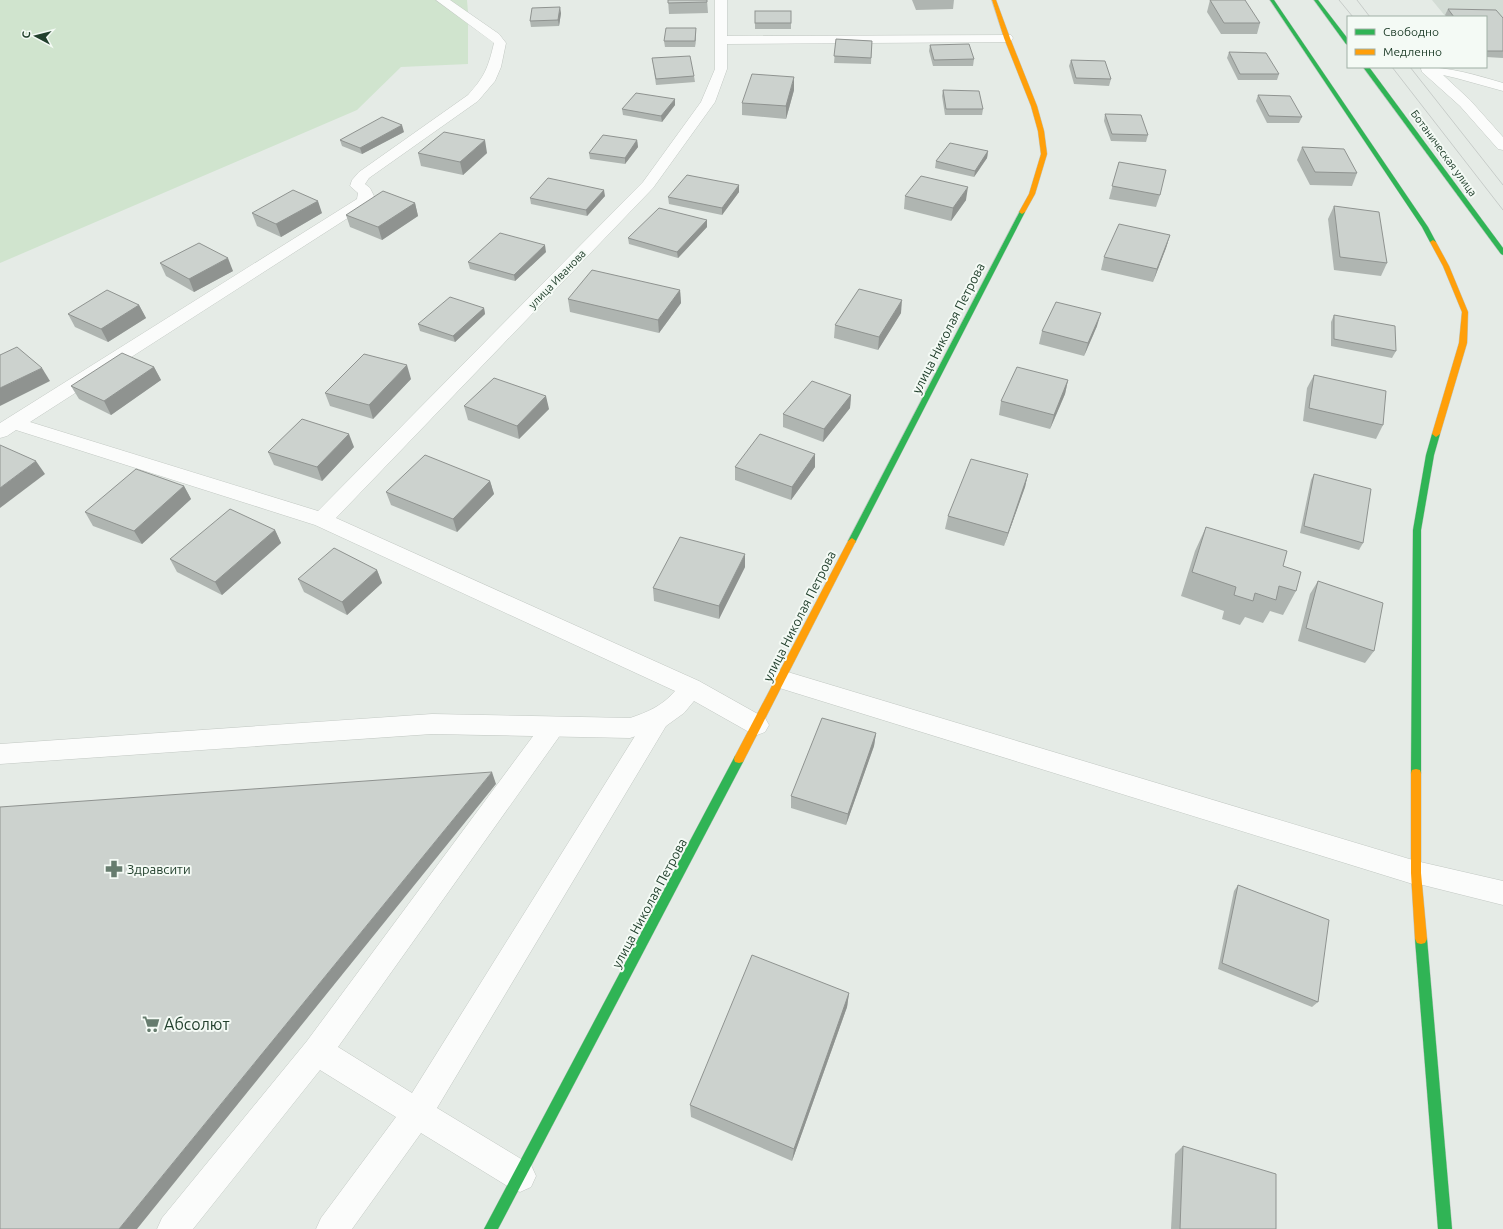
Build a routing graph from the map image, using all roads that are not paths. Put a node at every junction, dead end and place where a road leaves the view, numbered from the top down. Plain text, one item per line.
1 (442, 0) edge
2 (722, 0) edge
3 (994, 0) edge
4 (1272, 0) edge
5 (1316, 0) edge
6 (1007, 38) junction
7 (721, 40) junction
8 (1347, 42) edge
9 (1367, 68) edge
10 (1424, 68) edge
11 (1503, 87) edge
12 (1503, 146) edge
13 (1503, 254) edge
14 (7, 428) edge
15 (322, 520) junction
16 (781, 679) junction
17 (691, 688) junction
18 (658, 719) junction
19 (757, 725) junction
20 (553, 727) junction
21 (0, 754) edge
22 (1416, 873) junction
23 (1503, 893) edge
24 (317, 1051) junction
25 (417, 1113) junction
26 (520, 1176) junction
27 (173, 1229) edge
28 (332, 1229) edge
29 (491, 1229) edge
30 (1445, 1229) edge

1 - 14 street
2 - 7 street, улица Иванова
3 - 6 main road, улица Николая Петрова
4 - 22 main road
5 - 8 main road
6 - 7 street
6 - 16 main road, улица Николая Петрова
7 - 15 street, улица Иванова
9 - 13 main road, Ботаническая улица
10 - 11 street
10 - 12 street
14 - 15 street
15 - 17 street
16 - 19 main road, улица Николая Петрова
16 - 22 street
17 - 18 street
17 - 19 street
18 - 20 street
18 - 25 street
19 - 26 main road, улица Николая Петрова
20 - 21 street
20 - 24 street
22 - 23 street
22 - 30 main road
24 - 25 street
24 - 27 street
25 - 26 street
25 - 28 street
26 - 29 main road, улица Николая Петрова

